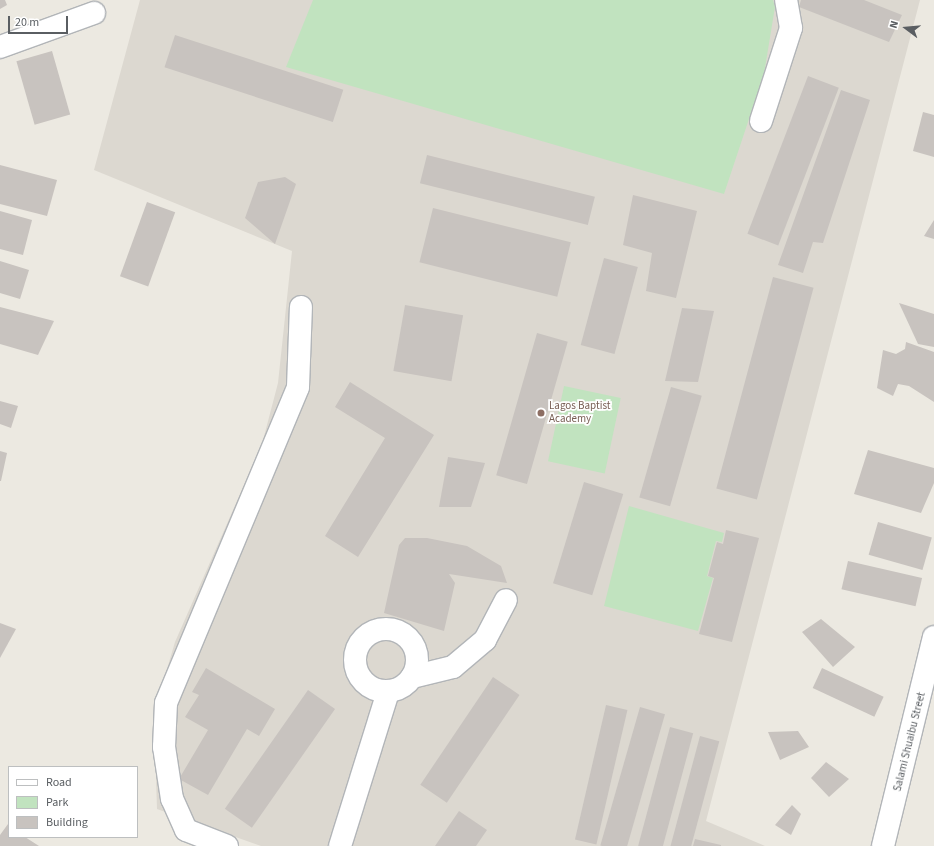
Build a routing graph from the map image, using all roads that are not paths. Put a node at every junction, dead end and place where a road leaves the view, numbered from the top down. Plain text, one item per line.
1 (786, 0) edge
2 (94, 13) dead end
3 (0, 47) edge
4 (762, 120) dead end
5 (301, 307) dead end
6 (506, 600) dead end
7 (934, 637) edge
8 (412, 677) junction
9 (388, 692) junction
10 (928, 698) edge
11 (228, 846) edge
12 (340, 846) edge
13 (883, 846) edge

1 - 4 street
2 - 3 street
5 - 11 street
6 - 8 street
7 - 10 street, Salami Shuaibu Street
8 - 9 street
8 - 9 street
9 - 12 street
10 - 13 street, Salami Shuaibu Street

